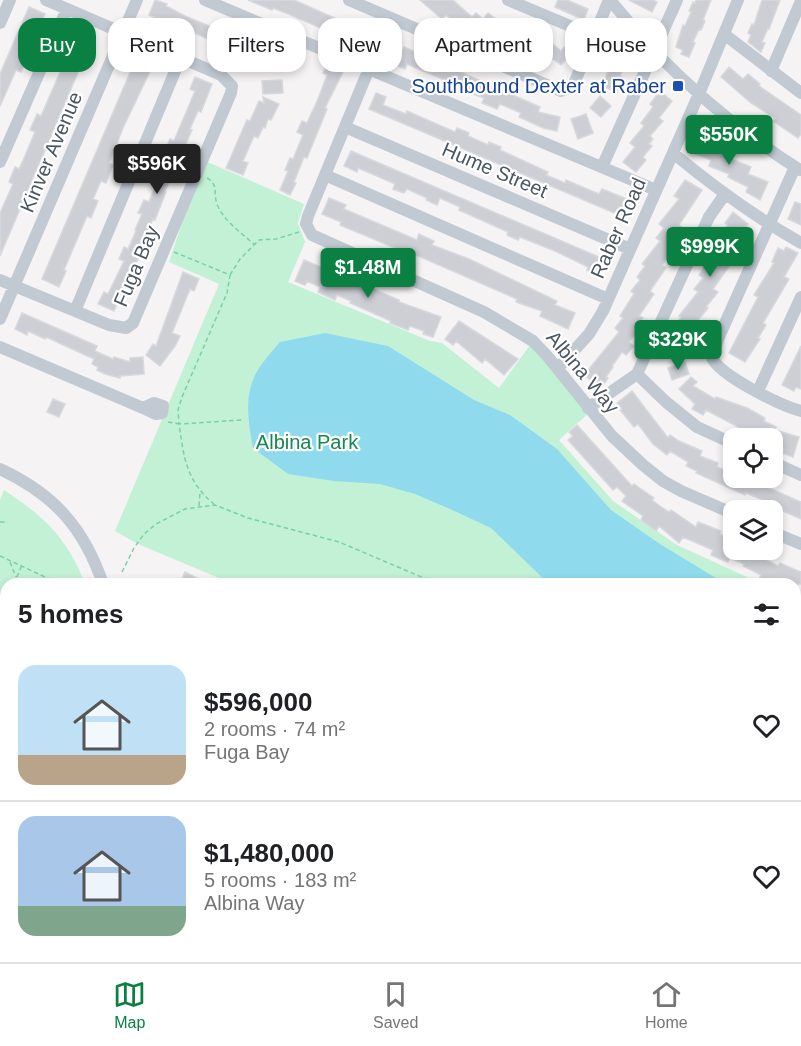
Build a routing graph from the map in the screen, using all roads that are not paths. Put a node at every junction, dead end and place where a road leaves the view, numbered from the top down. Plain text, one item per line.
1 (10, 0) edge
2 (46, 0) edge
3 (137, 0) edge
4 (205, 0) edge
5 (349, 0) edge
6 (508, 0) edge
7 (609, 0) edge
8 (677, 0) edge
9 (738, 0) edge
10 (801, 1) edge
11 (67, 9) junction
12 (129, 18) edge
13 (390, 18) edge
14 (602, 18) edge
15 (625, 18) edge
16 (0, 23) edge
17 (402, 23) edge
18 (565, 24) edge
19 (667, 24) edge
20 (108, 26) edge
21 (724, 33) junction
22 (318, 48) edge
23 (195, 63) edge
24 (667, 63) edge
25 (108, 67) edge
26 (771, 71) junction
27 (175, 72) edge
28 (368, 72) edge
29 (376, 72) edge
30 (579, 72) edge
31 (646, 72) edge
32 (801, 93) edge
33 (699, 94) junction
34 (345, 127) junction
35 (673, 153) junction
36 (0, 162) edge
37 (602, 167) junction
38 (798, 169) edge
39 (325, 175) junction
40 (656, 190) junction
41 (725, 194) junction
42 (769, 225) junction
43 (801, 243) edge
44 (630, 249) junction
45 (0, 280) edge
46 (14, 286) junction
47 (801, 297) edge
48 (608, 299) junction
49 (75, 311) junction
50 (0, 319) edge
51 (0, 347) edge
52 (558, 368) junction
53 (637, 374) junction
54 (758, 391) junction
55 (588, 408) junction
56 (801, 411) edge
57 (156, 414) road end
58 (723, 439) edge
59 (783, 467) edge
60 (0, 469) edge
61 (801, 474) edge
62 (723, 509) edge
63 (783, 536) edge
64 (801, 544) edge
65 (101, 578) edge

1 - 16 street
2 - 11 street, Fuga Bay
3 - 12 street, Kinver Avenue
4 - 22 street
5 - 13 street
6 - 18 street
7 - 14 street
7 - 15 street
8 - 19 street
9 - 21 street, Raber Road
10 - 26 street
11 - 20 street, Fuga Bay
11 - 36 street
17 - 30 street
21 - 26 street
21 - 33 street, Raber Road
23 - 49 street, Fuga Bay
24 - 33 street
25 - 46 street, Kinver Avenue
26 - 32 street
27 - 49 street
28 - 34 street
29 - 37 street
31 - 37 street
33 - 35 street, Raber Road
33 - 38 street
34 - 39 street
34 - 44 street, Hume Street
35 - 40 street, Raber Road
35 - 41 street
37 - 40 street
38 - 42 street
39 - 48 street
39 - 52 street, Albina Way
40 - 44 street, Raber Road
41 - 42 street
41 - 53 street
42 - 43 street
42 - 54 street
44 - 48 street, Raber Road
45 - 46 street, Fuga Bay
46 - 49 street, Fuga Bay
46 - 50 street, Kinver Avenue
47 - 54 street
48 - 52 street, Raber Road
51 - 57 street
52 - 55 street, Albina Way
53 - 55 street
53 - 58 street
54 - 56 street
55 - 62 street, Albina Way
59 - 61 street
60 - 65 street
63 - 64 street

